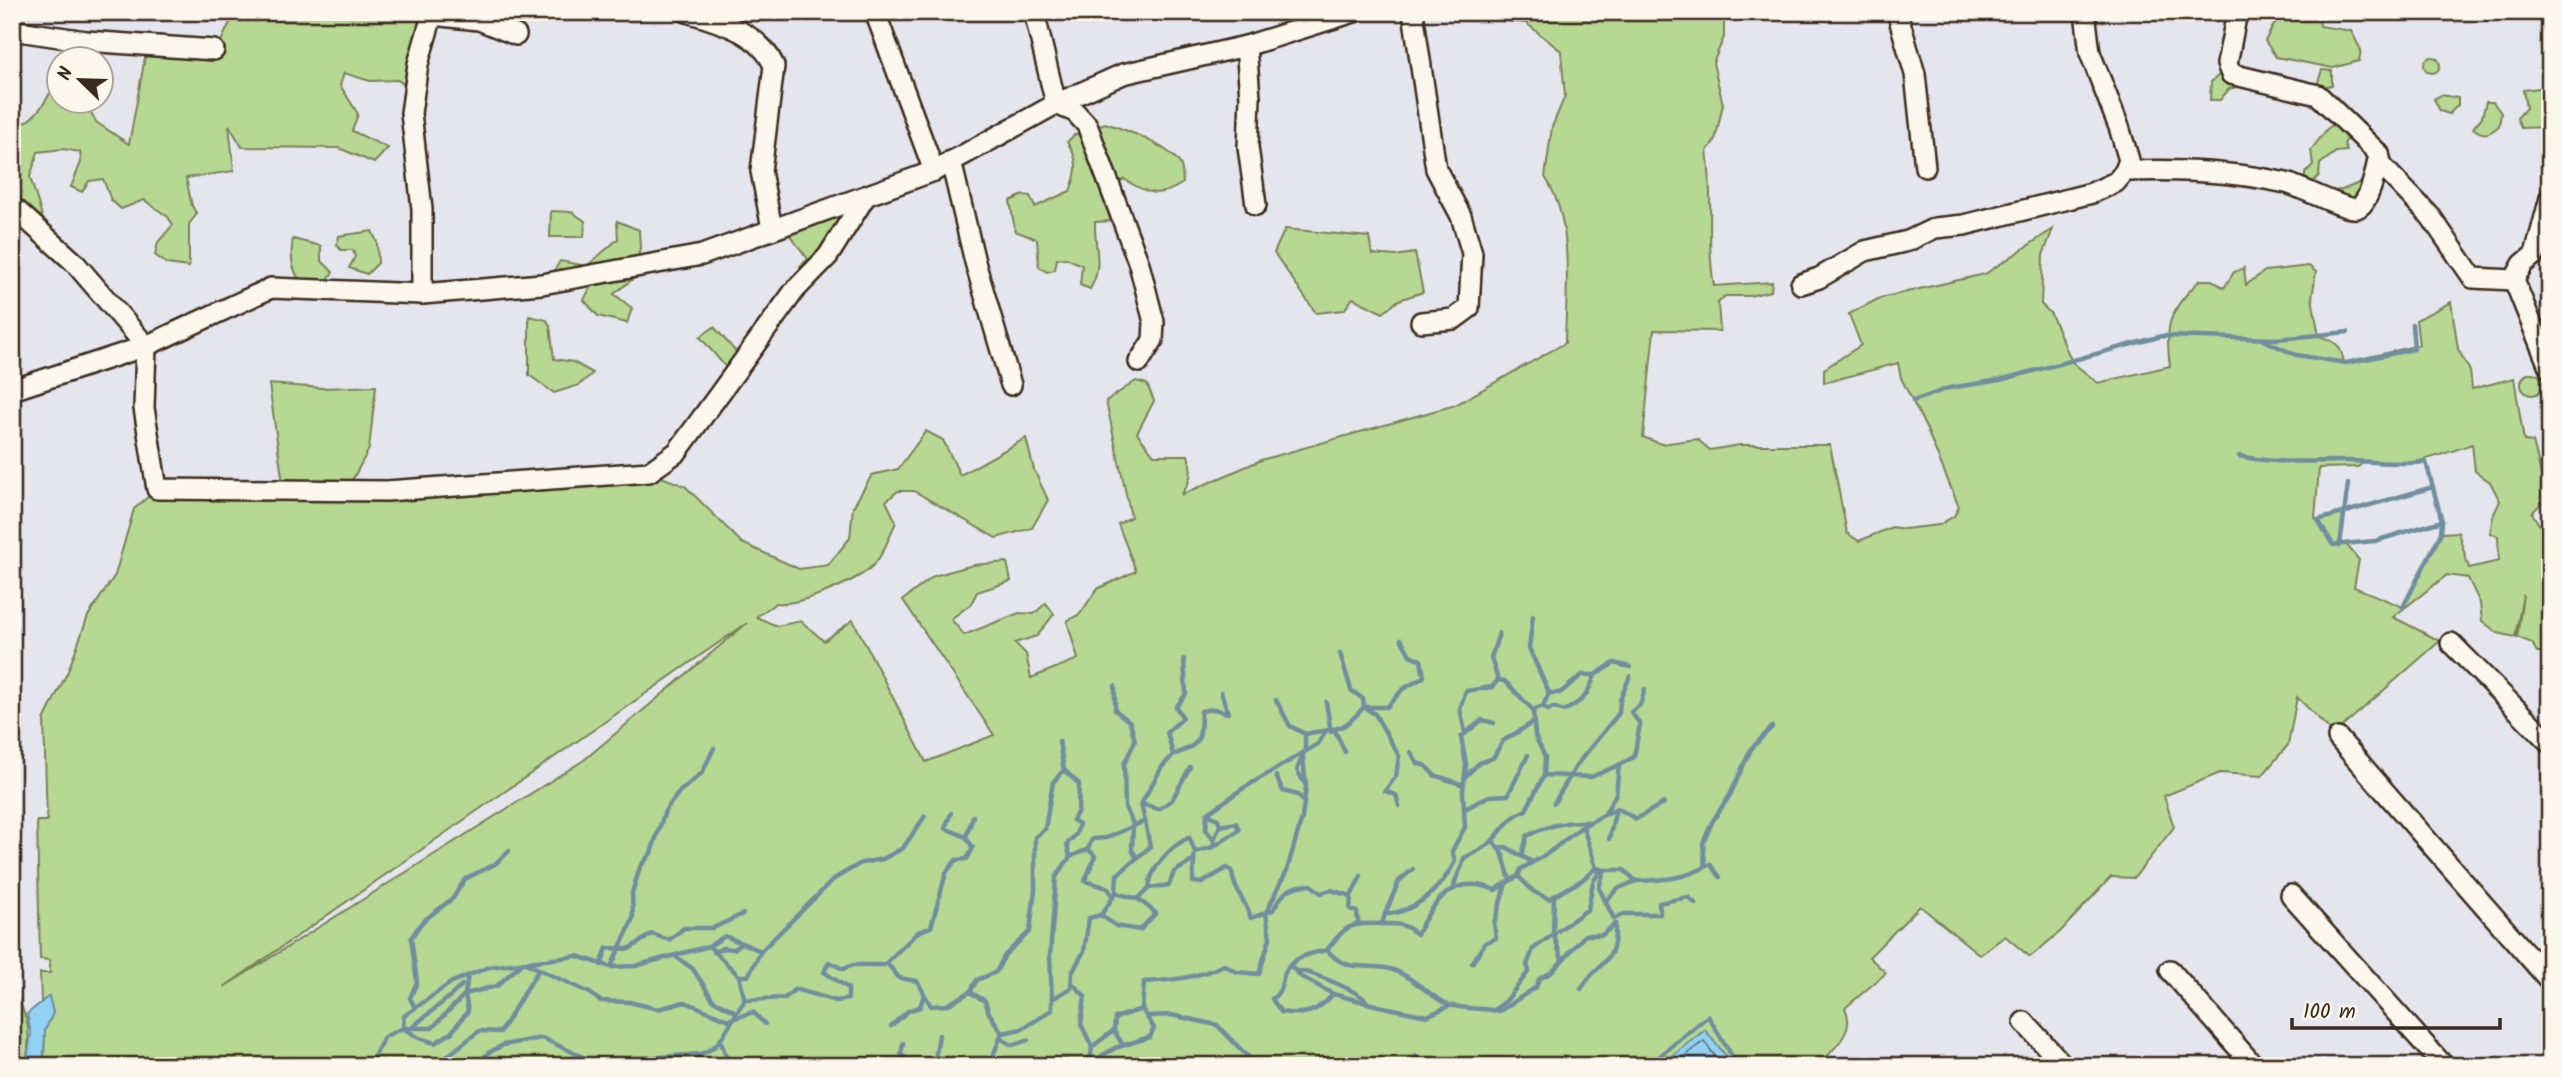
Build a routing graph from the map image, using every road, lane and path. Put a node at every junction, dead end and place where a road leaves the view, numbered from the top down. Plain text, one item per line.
1 (687, 12) edge
2 (875, 12) edge
3 (1034, 12) edge
4 (1354, 12) edge
5 (1413, 12) edge
6 (1897, 12) edge
7 (2085, 12) edge
8 (2237, 12) edge
9 (433, 14) edge
10 (12, 30) edge
11 (516, 35) dead end
12 (1246, 46) junction
13 (214, 50) dead end
14 (1056, 104) junction
15 (2379, 154) junction
16 (943, 166) junction
17 (1925, 167) dead end
18 (2125, 171) junction
19 (865, 197) junction
20 (2550, 198) edge
21 (12, 205) edge
22 (1256, 205) dead end
23 (772, 229) junction
24 (2514, 280) junction
25 (1801, 284) dead end
26 (422, 294) junction
27 (1420, 322) dead end
28 (146, 346) junction
29 (1139, 362) dead end
30 (2550, 369) edge
31 (1011, 386) dead end
32 (12, 390) edge
33 (2451, 643) dead end
34 (2338, 738) dead end
35 (2550, 743) edge
36 (2291, 895) dead end
37 (2170, 970) dead end
38 (2550, 981) edge
39 (2024, 1022) dead end
40 (2064, 1066) edge
41 (2254, 1066) edge
42 (2444, 1066) edge

1 - 23 street
2 - 16 street
3 - 14 street
4 - 12 street
5 - 27 street
6 - 17 street
7 - 18 street
8 - 15 street
9 - 11 street
9 - 26 street
10 - 13 street
12 - 14 street
12 - 22 street
14 - 16 street
14 - 29 street
15 - 18 street
15 - 24 street
16 - 19 street
16 - 31 street
18 - 25 street
19 - 23 street
19 - 28 street
20 - 24 street
21 - 28 street
23 - 26 street
24 - 30 street
26 - 28 street
28 - 32 street
33 - 35 street
34 - 38 street
36 - 42 street
37 - 41 street
39 - 40 street

